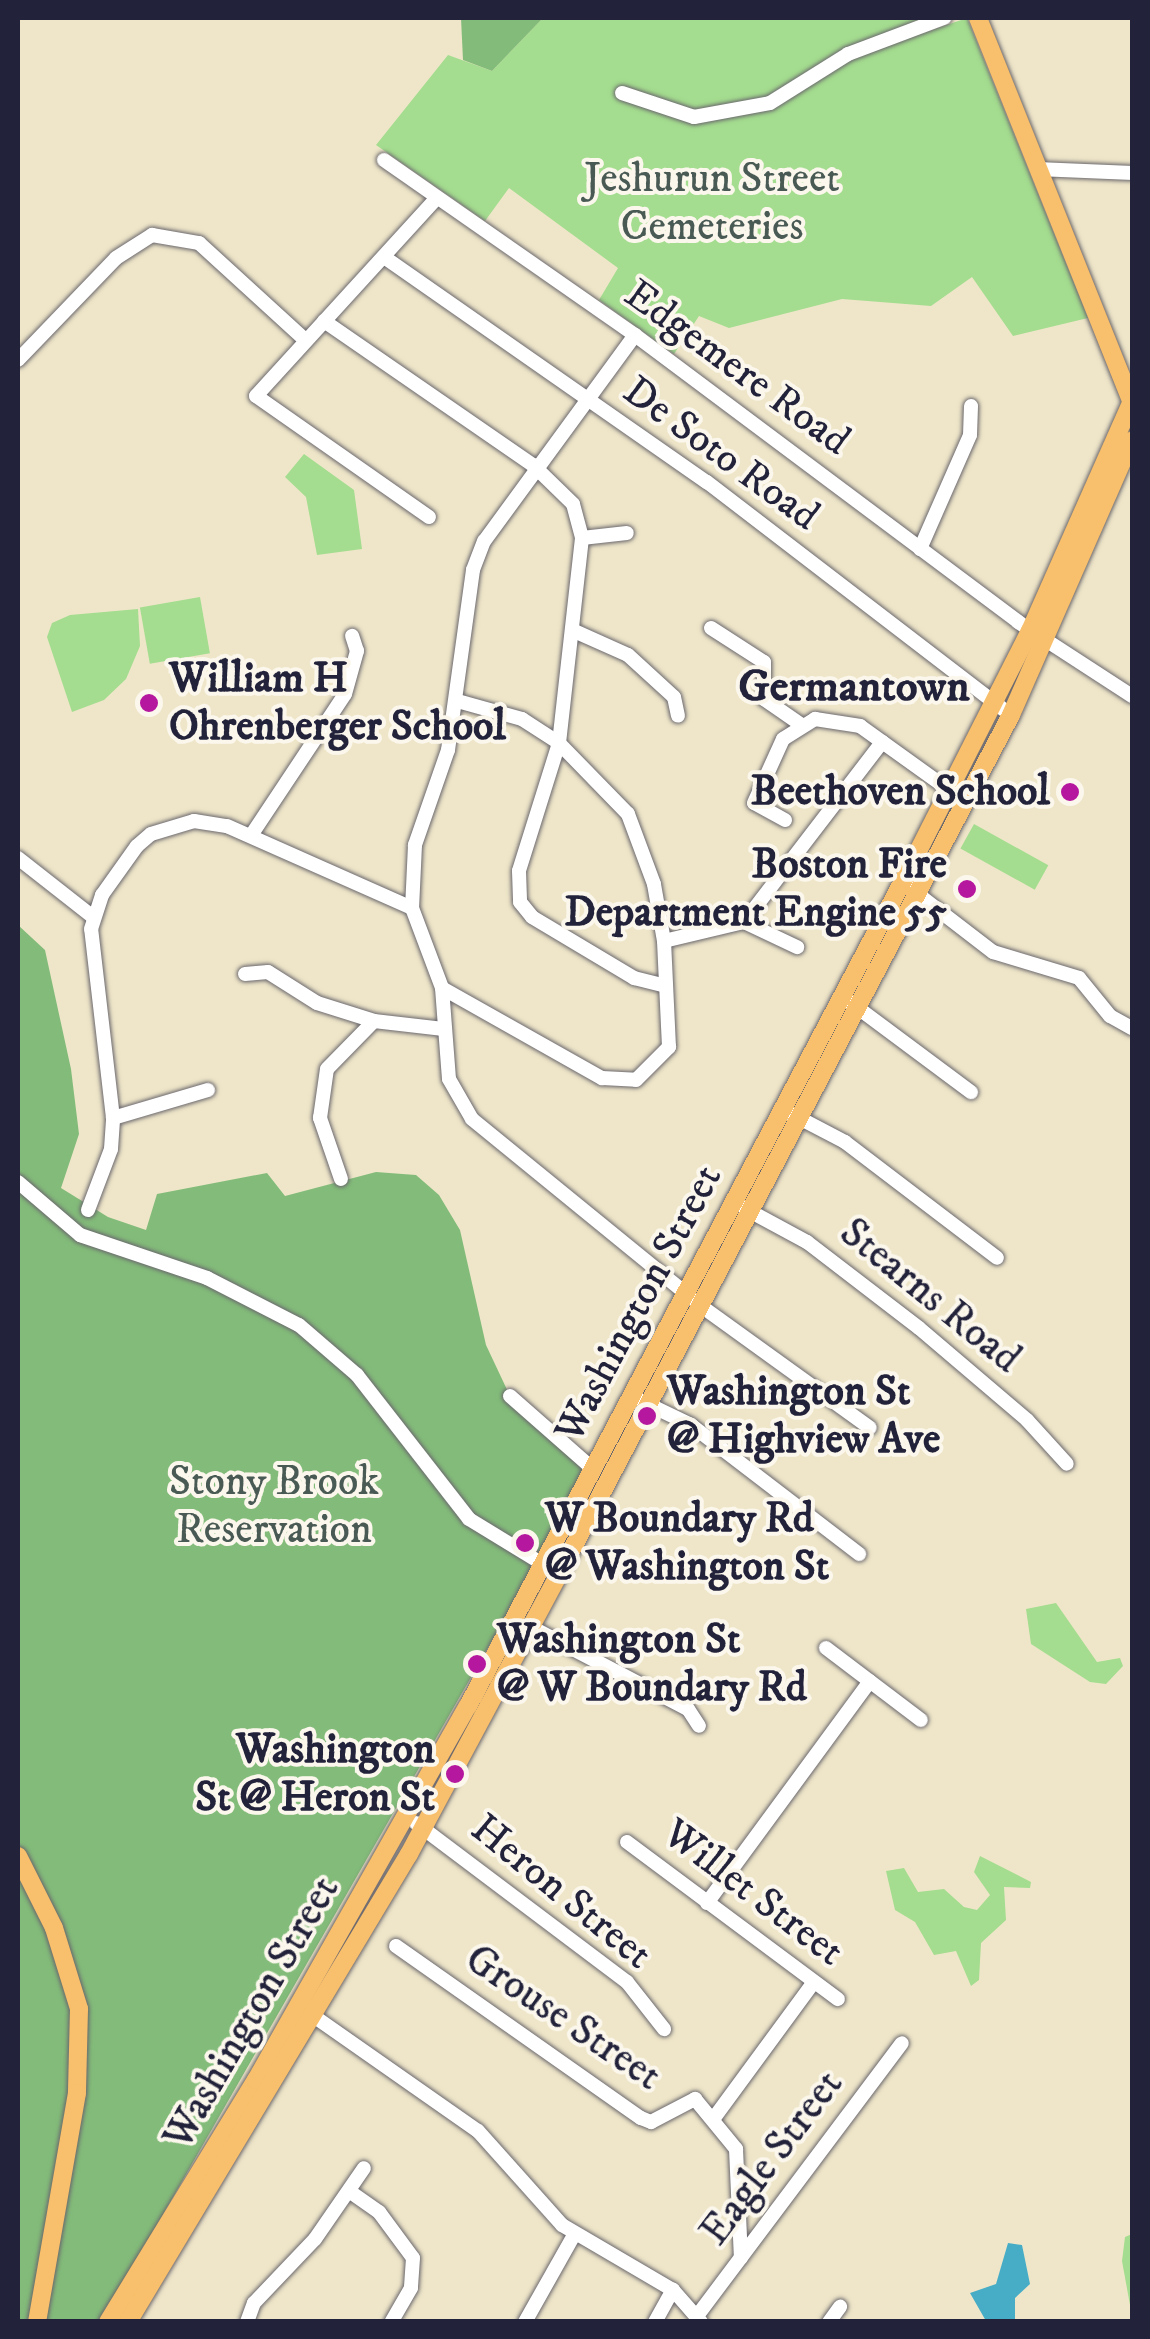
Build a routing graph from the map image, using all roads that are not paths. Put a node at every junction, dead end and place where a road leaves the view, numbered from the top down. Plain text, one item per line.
1 (944, 18) edge
2 (978, 18) edge
3 (622, 93) dead end
4 (384, 160) dead end
5 (1038, 169) junction
6 (1132, 174) edge
7 (436, 199) junction
8 (384, 257) junction
9 (324, 322) junction
10 (636, 335) junction
11 (304, 339) junction
12 (18, 360) edge
13 (586, 400) junction
14 (1132, 403) edge
15 (971, 406) dead end
16 (1132, 440) edge
17 (1127, 460) edge
18 (534, 465) junction
19 (429, 517) dead end
20 (627, 532) dead end
21 (582, 538) junction
22 (920, 549) junction
23 (711, 628) dead end
24 (572, 630) junction
25 (1038, 635) junction
26 (352, 636) dead end
27 (1132, 696) edge
28 (457, 701) junction
29 (994, 702) junction
30 (1011, 715) junction
31 (678, 716) dead end
32 (800, 724) junction
33 (882, 742) junction
34 (560, 743) junction
35 (949, 790) junction
36 (784, 820) dead end
37 (252, 834) junction
38 (18, 858) edge
39 (902, 882) junction
40 (918, 895) junction
41 (412, 908) junction
42 (93, 917) junction
43 (744, 922) junction
44 (664, 941) junction
45 (797, 947) dead end
46 (245, 974) dead end
47 (666, 986) junction
48 (442, 988) junction
49 (842, 996) junction
50 (859, 1006) junction
51 (374, 1021) junction
52 (1132, 1028) edge
53 (444, 1029) junction
54 (208, 1090) dead end
55 (971, 1092) dead end
56 (782, 1109) junction
57 (113, 1118) junction
58 (800, 1118) junction
59 (341, 1179) dead end
60 (18, 1182) edge
61 (733, 1202) junction
62 (88, 1210) dead end
63 (750, 1211) junction
64 (996, 1258) dead end
65 (687, 1291) junction
66 (701, 1306) junction
67 (510, 1396) dead end
68 (639, 1399) junction
69 (870, 1428) dead end
70 (1067, 1464) dead end
71 (592, 1468) junction
72 (859, 1554) dead end
73 (541, 1563) junction
74 (559, 1574) junction
75 (529, 1626) junction
76 (826, 1648) dead end
77 (870, 1682) junction
78 (921, 1720) dead end
79 (700, 1726) dead end
80 (415, 1822) junction
81 (627, 1842) dead end
82 (18, 1856) edge
83 (707, 1903) junction
84 (396, 1946) dead end
85 (814, 1983) junction
86 (838, 2000) dead end
87 (306, 2011) junction
88 (664, 2030) dead end
89 (902, 2043) dead end
90 (714, 2118) junction
91 (364, 2168) dead end
92 (349, 2191) junction
93 (574, 2235) junction
94 (741, 2258) junction
95 (672, 2290) junction
96 (840, 2307) dead end
97 (699, 2319) edge
98 (37, 2322) edge
99 (108, 2322) edge
100 (128, 2322) edge
101 (247, 2322) edge
102 (391, 2322) edge
103 (526, 2322) edge
104 (655, 2322) edge
105 (829, 2322) edge

1 - 3 street
2 - 5 main road
4 - 7 street, Edgemere Road
5 - 6 street
5 - 14 main road
7 - 8 street
7 - 10 street, Edgemere Road
8 - 9 street
8 - 13 street, De Soto Road
9 - 11 street
9 - 18 street
10 - 13 street
10 - 22 street, Edgemere Road
11 - 12 street
11 - 19 street
13 - 18 street
13 - 29 street, De Soto Road
14 - 25 main road, Washington Street
15 - 22 street
16 - 17 main road, Washington Street
17 - 25 main road, Washington Street
18 - 21 street
18 - 28 street
20 - 21 street
21 - 24 street
22 - 25 street, Edgemere Road
23 - 32 street
24 - 31 street
24 - 34 street
25 - 27 street, Edgemere Road
25 - 29 main road, Washington Street
25 - 30 main road, Washington Street
26 - 37 street
28 - 34 street
28 - 41 street
29 - 30 street, De Soto Road
29 - 35 main road, Washington Street
30 - 40 main road, Washington Street
32 - 33 street
32 - 36 street
33 - 35 street
33 - 43 street
34 - 44 street
34 - 47 street
35 - 39 main road, Washington Street
37 - 41 street
37 - 42 street
38 - 42 street
39 - 40 street
39 - 49 main road, Washington Street
40 - 50 main road, Washington Street
40 - 52 street
41 - 48 street
42 - 57 street
43 - 44 street
43 - 45 street
44 - 47 street
46 - 51 street
47 - 48 street
48 - 53 street
49 - 50 street
49 - 56 main road, Washington Street
50 - 55 street
50 - 58 main road, Washington Street
51 - 53 street
51 - 59 street
53 - 65 street
54 - 57 street
56 - 58 street
56 - 61 main road, Washington Street
57 - 62 street
58 - 63 main road, Washington Street
58 - 64 street
60 - 73 street
61 - 63 street, Stearns Road
61 - 65 main road, Washington Street
63 - 66 main road, Washington Street
63 - 70 street, Stearns Road
65 - 66 street
65 - 68 main road, Washington Street
66 - 68 main road, Washington Street
66 - 69 street
67 - 71 street
68 - 71 main road, Washington Street
68 - 72 street
68 - 74 main road, Washington Street
71 - 73 main road, Washington Street
73 - 74 street
73 - 80 main road, Washington Street
74 - 75 main road, Washington Street
75 - 79 street
75 - 80 main road, Washington Street
76 - 77 street
77 - 78 street
77 - 83 street
80 - 87 main road, Washington Street
80 - 88 street, Heron Street
81 - 83 street, Willet Street
82 - 98 main road
83 - 85 street, Willet Street
84 - 90 street, Grouse Street
85 - 86 street, Willet Street
85 - 90 street
87 - 93 street
87 - 99 main road, Washington Street
87 - 100 main road, Washington Street
89 - 94 street, Eagle Street
90 - 94 street
91 - 92 street
92 - 101 street
92 - 102 street
93 - 95 street
93 - 103 street
94 - 97 street, Eagle Street
95 - 97 street
95 - 104 street
96 - 105 street

